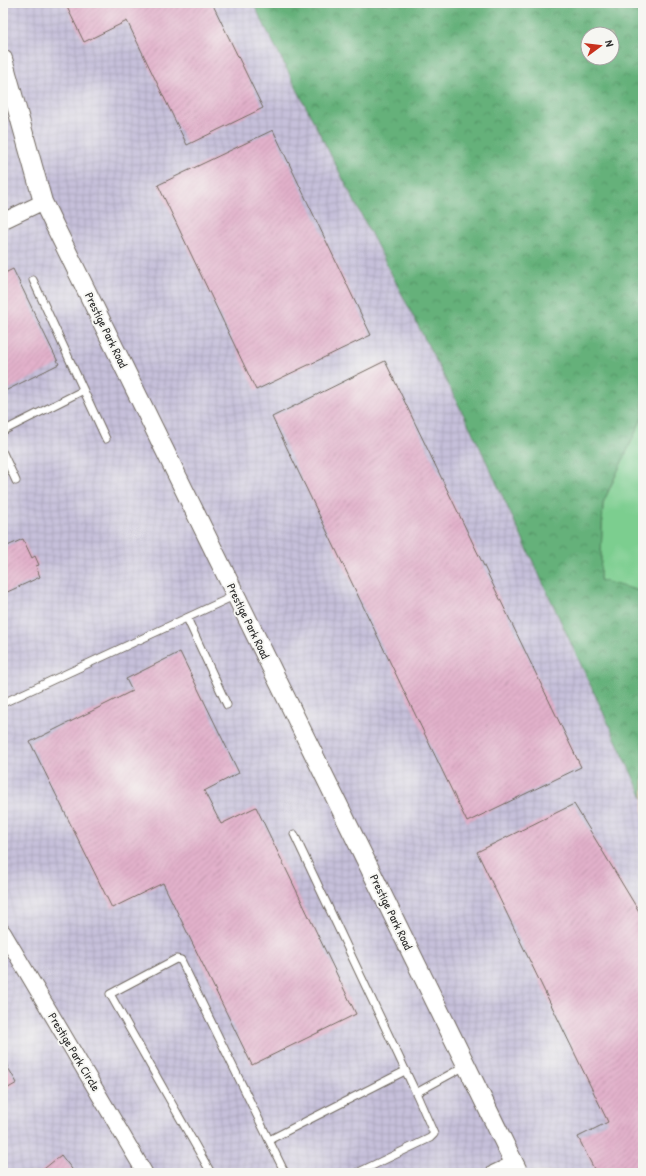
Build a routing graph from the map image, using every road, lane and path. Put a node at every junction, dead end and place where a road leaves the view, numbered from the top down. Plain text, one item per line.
1 (3, 59) edge
2 (43, 202) junction
3 (3, 221) edge
4 (33, 280) dead end
5 (82, 391) junction
6 (3, 430) edge
7 (106, 439) dead end
8 (3, 453) edge
9 (16, 481) dead end
10 (236, 595) junction
11 (186, 618) junction
12 (3, 703) edge
13 (227, 705) dead end
14 (294, 834) dead end
15 (3, 932) edge
16 (466, 1065) junction
17 (405, 1071) junction
18 (416, 1093) junction
19 (269, 1140) junction
20 (517, 1168) edge
21 (145, 1173) edge
22 (211, 1173) edge
23 (285, 1173) edge
24 (357, 1173) edge
25 (494, 1173) edge

1 - 2 street, Prestige Park Road
2 - 3 street
2 - 10 street, Prestige Park Road
4 - 5 lane
5 - 6 lane
5 - 7 lane
8 - 9 lane
10 - 11 lane
10 - 16 street, Prestige Park Road
11 - 12 lane
11 - 13 lane
14 - 17 lane
15 - 21 street, Prestige Park Circle
16 - 18 lane
16 - 20 street, Prestige Park Road
17 - 18 lane
17 - 19 lane
18 - 24 lane
19 - 22 lane
19 - 23 lane
20 - 25 street

